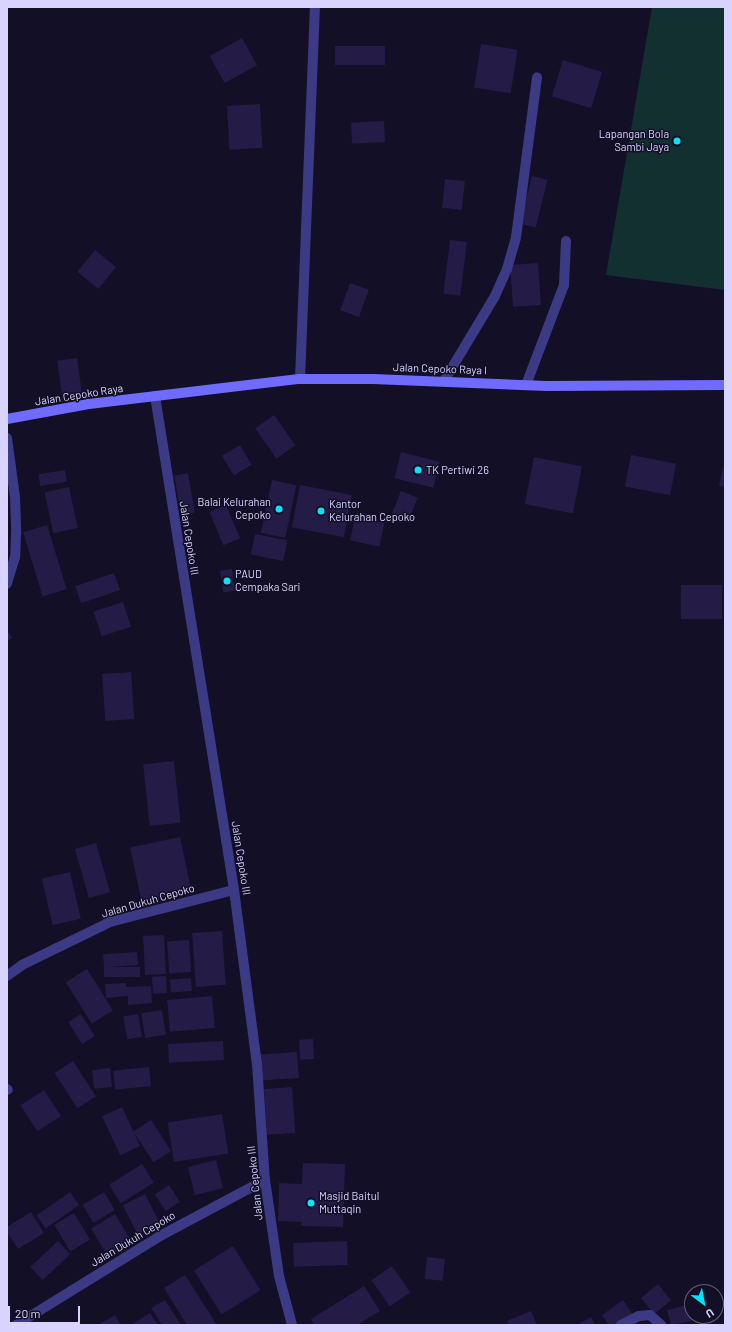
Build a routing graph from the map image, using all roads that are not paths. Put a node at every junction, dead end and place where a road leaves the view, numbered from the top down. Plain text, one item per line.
1 (315, 7) edge
2 (537, 77) dead end
3 (566, 241) dead end
4 (300, 379) junction
5 (444, 381) junction
6 (526, 385) junction
7 (725, 385) edge
8 (154, 396) junction
9 (7, 419) edge
10 (7, 438) edge
11 (7, 584) edge
12 (234, 890) junction
13 (7, 976) edge
14 (266, 1180) junction
15 (16, 1325) edge
16 (292, 1325) edge
17 (621, 1325) edge
18 (661, 1325) edge

1 - 4 street
2 - 5 street
3 - 6 street
4 - 5 main road, Jalan Cepoko Raya I
4 - 8 main road, Jalan Cepoko Raya I
5 - 6 main road, Jalan Cepoko Raya I
6 - 7 main road, Jalan Cepoko Raya I
8 - 9 main road, Jalan Cepoko Raya
8 - 12 street, Jalan Cepoko III
10 - 11 street
12 - 13 street, Jalan Dukuh Cepoko
12 - 14 street, Jalan Cepoko III
14 - 15 street, Jalan Dukuh Cepoko
14 - 16 street, Jalan Cepoko III
17 - 18 street

